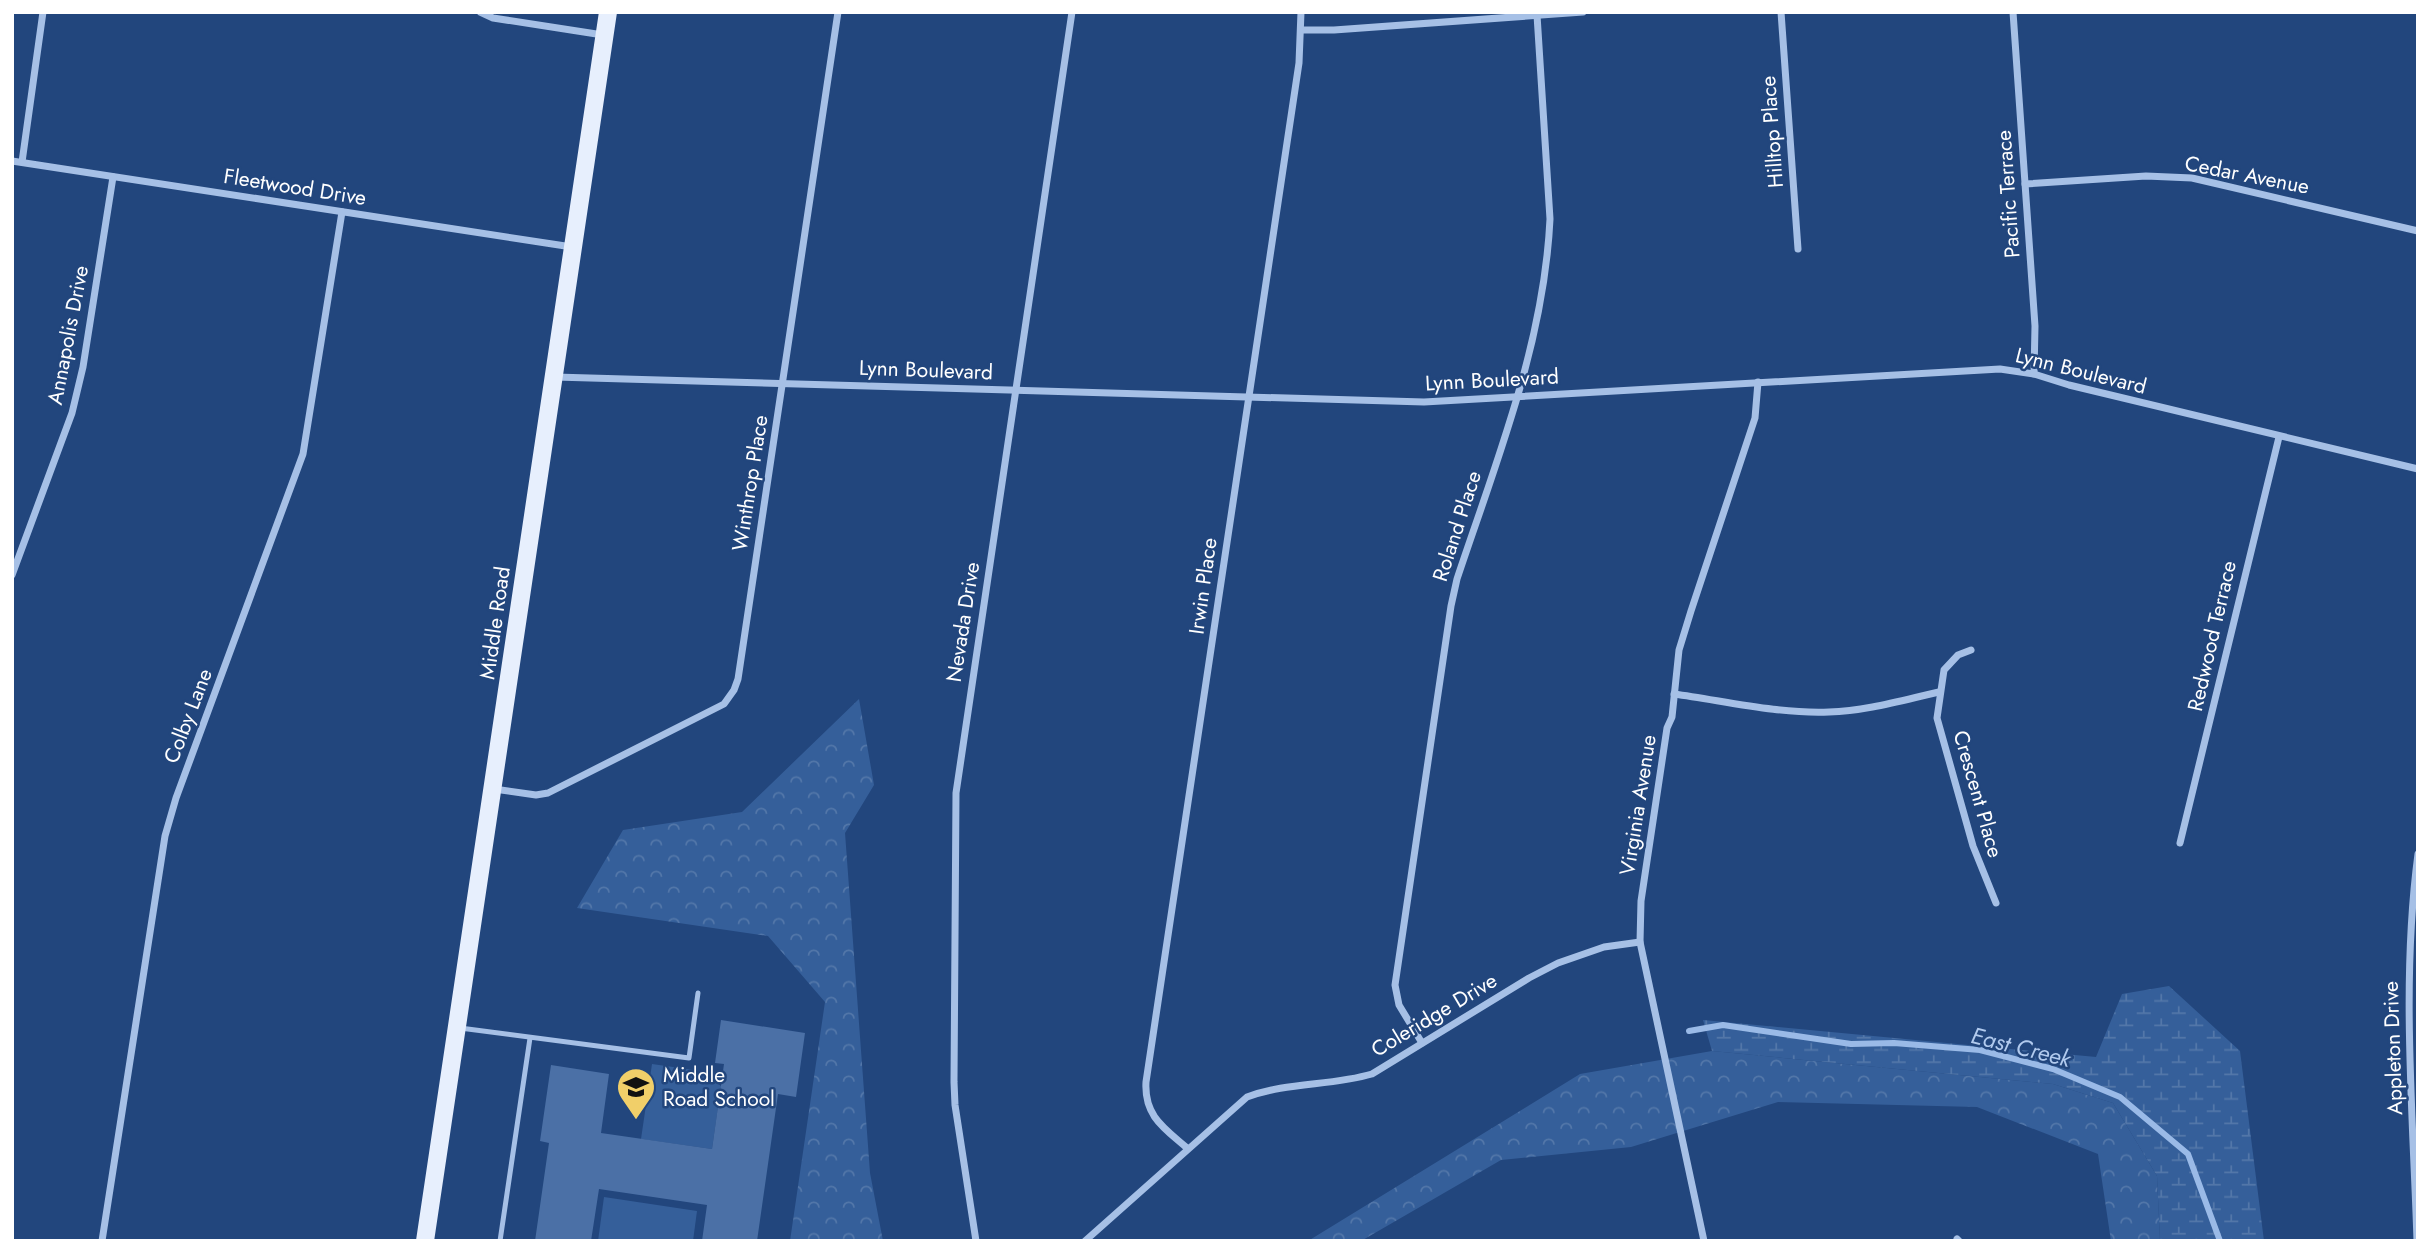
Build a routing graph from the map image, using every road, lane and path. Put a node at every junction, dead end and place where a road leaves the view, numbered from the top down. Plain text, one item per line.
1 (43, 12) edge
2 (480, 12) edge
3 (608, 12) edge
4 (838, 12) edge
5 (1072, 12) edge
6 (1301, 12) edge
7 (1583, 12) edge
8 (1782, 12) edge
9 (2013, 12) edge
10 (1537, 15) junction
11 (1302, 30) junction
12 (605, 35) junction
13 (12, 161) edge
14 (22, 162) junction
15 (113, 177) junction
16 (2025, 184) junction
17 (342, 212) junction
18 (2418, 231) edge
19 (573, 247) junction
20 (1798, 249) dead end
21 (2034, 374) junction
22 (555, 377) junction
23 (1758, 382) junction
24 (783, 383) junction
25 (1015, 390) junction
26 (1249, 397) junction
27 (1517, 397) junction
28 (2279, 437) junction
29 (2418, 469) edge
30 (12, 575) edge
31 (1971, 650) dead end
32 (1939, 692) junction
33 (1674, 694) junction
34 (493, 789) junction
35 (2180, 843) dead end
36 (2418, 854) edge
37 (1996, 903) dead end
38 (1640, 942) junction
39 (698, 993) dead end
40 (456, 1028) junction
41 (530, 1038) junction
42 (1422, 1043) junction
43 (1187, 1149) junction
44 (102, 1241) edge
45 (425, 1241) edge
46 (500, 1241) edge
47 (976, 1241) edge
48 (1085, 1241) edge
49 (1704, 1241) edge
50 (2417, 1241) edge

1 - 14 street
2 - 12 street
3 - 12 main road, Middle Road
4 - 24 street, Winthrop Place
5 - 25 street, Nevada Drive
6 - 11 street, Irwin Place
7 - 10 street
8 - 20 street, Hilltop Place
9 - 16 street, Pacific Terrace
10 - 11 street
10 - 27 street, Roland Place
11 - 26 street, Irwin Place
12 - 19 main road, Middle Road
13 - 14 street, Fleetwood Drive
14 - 15 street, Fleetwood Drive
15 - 17 street, Fleetwood Drive
15 - 30 street, Annapolis Drive
16 - 18 street, Cedar Avenue
16 - 21 street, Pacific Terrace
17 - 19 street, Fleetwood Drive
17 - 44 street, Colby Lane
19 - 22 main road, Middle Road
21 - 23 street, Lynn Boulevard
21 - 28 street, Lynn Boulevard
22 - 24 street, Lynn Boulevard
22 - 34 main road, Middle Road
23 - 27 street, Lynn Boulevard
23 - 33 street, Virginia Avenue
24 - 25 street, Lynn Boulevard
24 - 34 street, Winthrop Place
25 - 26 street, Lynn Boulevard
25 - 47 street, Nevada Drive
26 - 27 street, Lynn Boulevard
26 - 43 street, Irwin Place
27 - 42 street, Roland Place
28 - 29 street, Lynn Boulevard
28 - 35 street, Redwood Terrace
31 - 32 street, Crescent Place
32 - 33 street
32 - 37 street, Crescent Place
33 - 38 street, Virginia Avenue
34 - 40 main road, Middle Road
36 - 50 street, Appleton Drive
38 - 42 street, Coleridge Drive
38 - 49 street, Virginia Avenue
39 - 41 lane
40 - 41 lane
40 - 45 main road, Middle Road
41 - 46 lane
42 - 43 street, Coleridge Drive
43 - 48 street, Coleridge Drive

